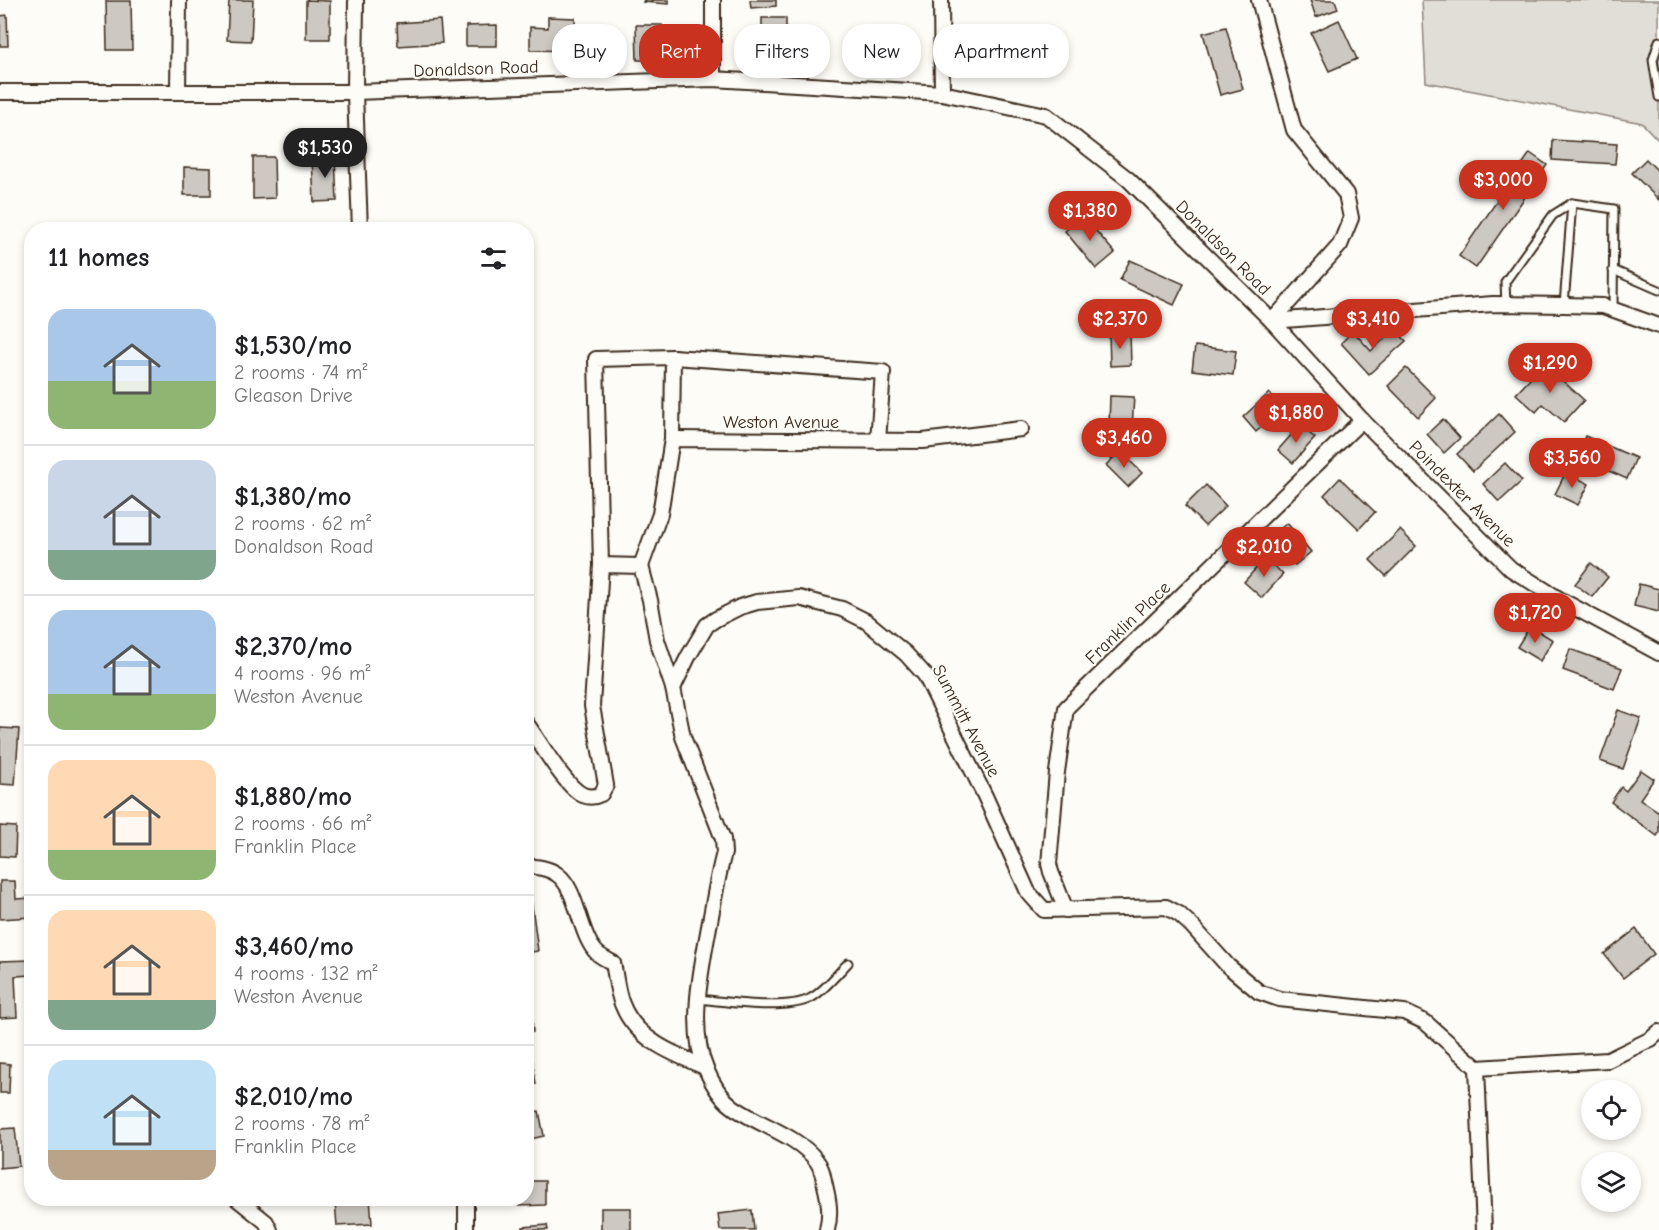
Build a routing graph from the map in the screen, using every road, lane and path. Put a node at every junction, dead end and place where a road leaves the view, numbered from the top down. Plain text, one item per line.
1 (179, 0) edge
2 (356, 0) edge
3 (713, 0) edge
4 (941, 0) edge
5 (1259, 0) edge
6 (1659, 41) edge
7 (713, 79) junction
8 (0, 92) edge
9 (178, 92) junction
10 (356, 92) junction
11 (942, 93) junction
12 (1659, 97) edge
13 (1572, 202) junction
14 (360, 222) edge
15 (1613, 270) junction
16 (1659, 290) edge
17 (1506, 305) junction
18 (1564, 305) junction
19 (1613, 309) junction
20 (1272, 321) junction
21 (1659, 326) edge
22 (673, 357) junction
23 (1362, 420) junction
24 (1021, 429) dead end
25 (672, 439) junction
26 (878, 441) junction
27 (601, 565) junction
28 (641, 566) junction
29 (1659, 652) edge
30 (674, 688) junction
31 (534, 734) edge
32 (534, 868) edge
33 (1066, 910) junction
34 (849, 963) dead end
35 (699, 999) junction
36 (1659, 1032) edge
37 (705, 1067) junction
38 (1477, 1068) junction
39 (246, 1206) edge
40 (466, 1206) edge
41 (270, 1230) edge
42 (466, 1230) edge
43 (827, 1230) edge
44 (1484, 1230) edge

1 - 9 street
2 - 10 street
3 - 7 street
4 - 11 street
5 - 20 street
6 - 12 lane
7 - 10 street, Donaldson Road
7 - 11 street, Donaldson Road
8 - 9 street, Donaldson Road
9 - 10 street, Donaldson Road
10 - 14 street
11 - 20 street, Donaldson Road
13 - 15 lane
13 - 17 lane
13 - 18 lane
15 - 16 lane
15 - 19 lane
17 - 18 street, Donaldson Road
17 - 20 street, Donaldson Road
18 - 19 street, Donaldson Road
19 - 21 street, Donaldson Road
20 - 23 street, Poindexter Avenue
22 - 25 street
22 - 26 street
22 - 27 street
23 - 29 street, Poindexter Avenue
23 - 33 street, Franklin Place
24 - 26 street, Weston Avenue
25 - 26 street, Weston Avenue
25 - 28 street
27 - 28 street
27 - 31 street
28 - 30 street
30 - 33 street, Summitt Avenue
30 - 35 street
32 - 37 street
33 - 38 street, Summitt Avenue
34 - 35 lane
35 - 37 street
36 - 38 street
37 - 43 street
38 - 44 street
39 - 41 street
40 - 42 street

